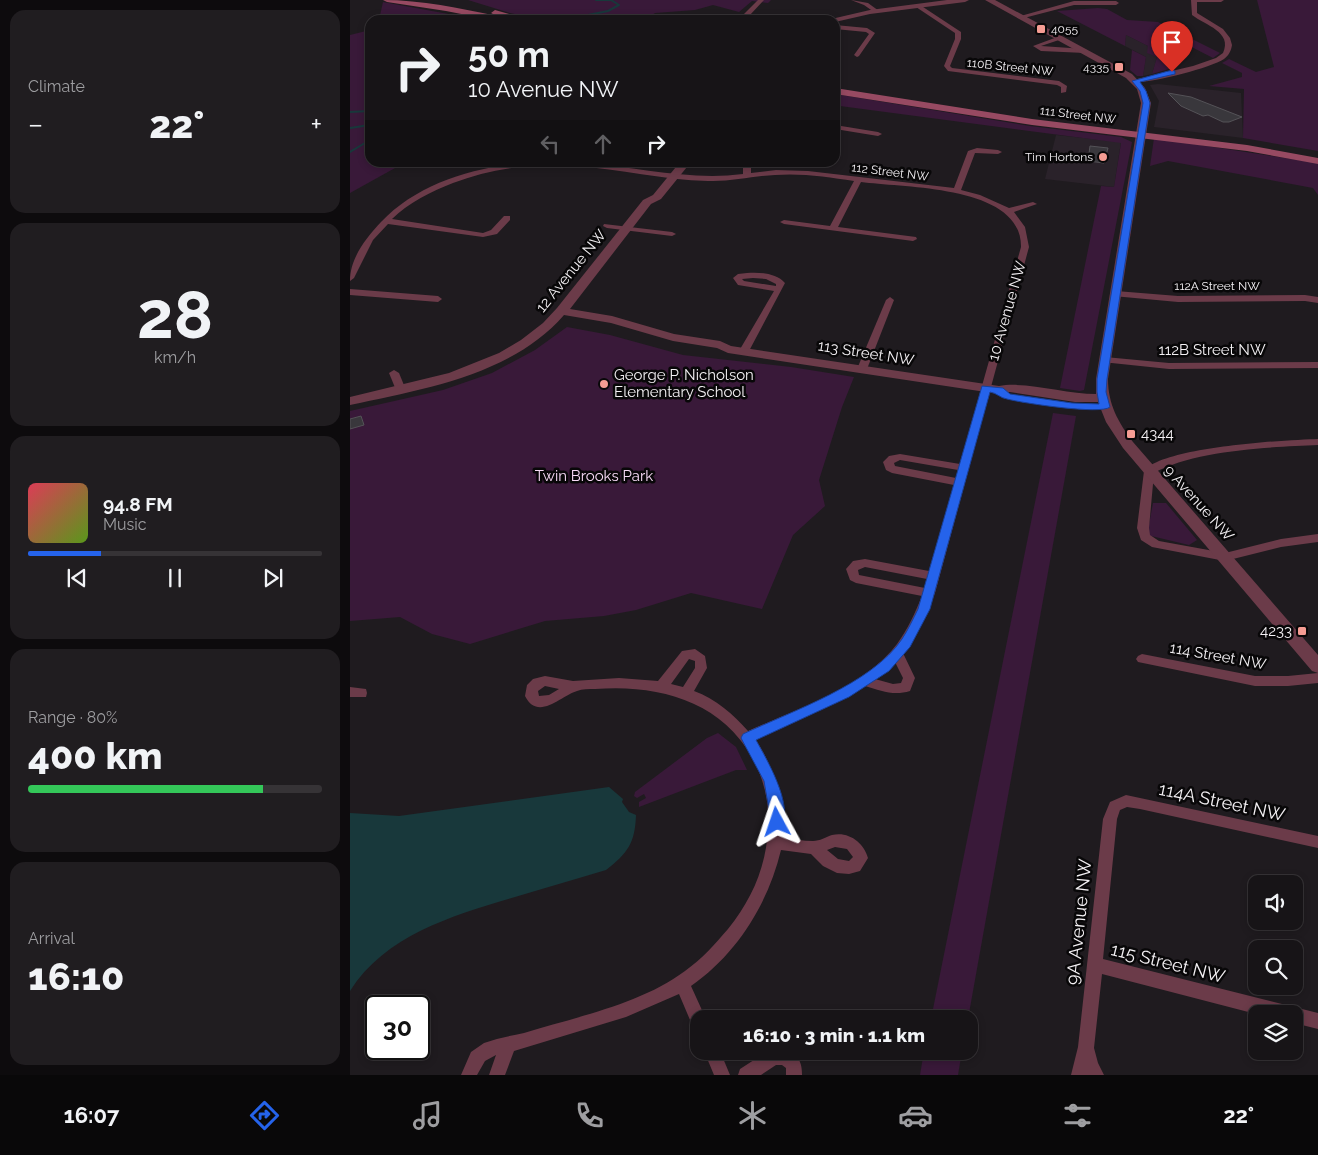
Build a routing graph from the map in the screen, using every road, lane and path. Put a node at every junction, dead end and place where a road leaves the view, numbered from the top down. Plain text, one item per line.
1 (387, 0) edge
2 (434, 0) edge
3 (761, 0) edge
4 (854, 0) edge
5 (965, 0) edge
6 (990, 0) edge
7 (1194, 0) edge
8 (1221, 0) edge
9 (946, 1) edge
10 (1116, 2) edge
11 (918, 6) junction
12 (876, 11) junction
13 (485, 15) edge
14 (491, 15) edge
15 (746, 15) edge
16 (853, 15) junction
17 (1020, 17) junction
18 (840, 18) edge
19 (840, 23) edge
20 (840, 27) edge
21 (1060, 38) junction
22 (1085, 51) junction
23 (857, 55) dead end
24 (1135, 81) junction
25 (840, 87) edge
26 (840, 92) edge
27 (1063, 92) dead end
28 (840, 128) edge
29 (1142, 132) junction
30 (878, 134) dead end
31 (998, 152) dead end
32 (1318, 155) edge
33 (1318, 161) edge
34 (512, 167) edge
35 (598, 167) edge
36 (669, 167) edge
37 (682, 167) edge
38 (747, 167) edge
39 (664, 174) junction
40 (675, 176) junction
41 (746, 176) junction
42 (859, 179) junction
43 (956, 192) junction
44 (647, 202) junction
45 (1033, 204) dead end
46 (1009, 211) junction
47 (507, 218) dead end
48 (386, 221) junction
49 (784, 222) dead end
50 (607, 226) dead end
51 (626, 228) junction
52 (833, 228) junction
53 (672, 234) dead end
54 (913, 239) dead end
55 (350, 278) edge
56 (779, 289) dead end
57 (350, 292) edge
58 (1116, 294) junction
59 (438, 299) dead end
60 (890, 300) dead end
61 (1318, 300) edge
62 (559, 314) junction
63 (744, 351) junction
64 (1105, 360) junction
65 (1318, 365) edge
66 (862, 369) junction
67 (394, 373) dead end
68 (986, 388) junction
69 (401, 390) junction
70 (350, 401) edge
71 (1104, 402) junction
72 (1318, 442) edge
73 (964, 468) junction
74 (1149, 471) junction
75 (960, 482) junction
76 (1318, 538) edge
77 (1225, 557) junction
78 (934, 576) junction
79 (929, 593) junction
80 (897, 654) junction
81 (1142, 659) dead end
82 (1318, 666) edge
83 (1318, 678) edge
84 (864, 681) junction
85 (573, 686) dead end
86 (662, 686) junction
87 (686, 694) junction
88 (748, 738) junction
89 (1118, 804) joint
90 (1318, 842) edge
91 (776, 843) junction
92 (815, 848) dead end
93 (1095, 965) junction
94 (682, 983) junction
95 (1253, 1005) edge
96 (694, 1010) edge
97 (1303, 1017) edge
98 (1318, 1021) edge
99 (508, 1046) junction
100 (1086, 1047) junction
101 (716, 1060) edge
102 (469, 1075) edge
103 (497, 1075) edge
104 (722, 1075) edge
105 (746, 1075) edge
106 (794, 1075) edge
107 (1079, 1075) edge
108 (1096, 1075) edge

1 - 13 main road
2 - 14 main road
3 - 15 street
4 - 12 street
5 - 9 street
6 - 17 street
7 - 8 street
7 - 24 street
9 - 11 street
10 - 17 street
11 - 12 street
11 - 27 street, 110B Street NW
12 - 16 street
16 - 18 street
16 - 19 street
17 - 21 street
20 - 23 street
21 - 22 street
21 - 22 street
22 - 24 street
24 - 29 street
25 - 29 main road, 111 Street NW
26 - 29 main road, 111 Street NW
28 - 30 street
29 - 32 main road, 111 Street NW
29 - 33 main road, 111 Street NW
29 - 58 street
31 - 43 street
34 - 48 street, 112 Street NW
35 - 39 street, 112 Street NW
36 - 39 street, 12 Avenue NW
37 - 40 street, 12 Avenue NW
38 - 41 street
39 - 40 street, 112 Street NW
39 - 44 street, 12 Avenue NW
40 - 41 street, 112 Street NW
40 - 44 street, 12 Avenue NW
41 - 42 street, 112 Street NW
42 - 43 street, 112 Street NW
42 - 52 street
43 - 46 street, 112 Street NW
44 - 51 street, 12 Avenue NW
45 - 46 street
46 - 68 street, 10 Avenue NW
47 - 48 street
48 - 55 street, 112 Street NW
49 - 52 street
50 - 51 street, 12 Avenue NW
51 - 53 street, 12 Avenue NW
51 - 62 street, 12 Avenue NW
52 - 54 street
56 - 63 street
57 - 59 street
58 - 61 street, 112A Street NW
58 - 64 street
60 - 66 street
62 - 63 street, 113 Street NW
62 - 69 street, 12 Avenue NW
63 - 66 street, 113 Street NW
64 - 65 street, 112B Street NW
64 - 71 street
66 - 68 street, 113 Street NW
67 - 69 street
68 - 71 street, 113 Street NW
68 - 73 street, 10 Avenue NW
69 - 70 street, 12 Avenue NW
71 - 74 street, 9 Avenue NW
72 - 74 street
73 - 75 street, 10 Avenue NW
73 - 75 street
74 - 77 street, 9 Avenue NW
74 - 77 street, 9 Avenue NW
75 - 78 street, 10 Avenue NW
76 - 77 street
77 - 82 street, 9 Avenue NW
78 - 79 street, 10 Avenue NW
78 - 79 street
79 - 80 street, 10 Avenue NW
80 - 84 street, 10 Avenue NW
80 - 84 street
81 - 83 street, 114 Street NW
84 - 88 street, 10 Avenue NW
85 - 86 street
86 - 87 street
86 - 87 street
87 - 88 street
88 - 91 street
89 - 90 street, 114A Street NW
89 - 93 street, 9A Avenue NW
91 - 92 street
91 - 94 street
93 - 95 street, 115 Street NW
93 - 100 street, 9A Avenue NW
94 - 96 street
94 - 99 street
97 - 98 street
99 - 102 street
99 - 103 street
100 - 107 street, 9A Avenue NW
100 - 108 street, 9A Avenue NW
101 - 104 street
105 - 106 street

